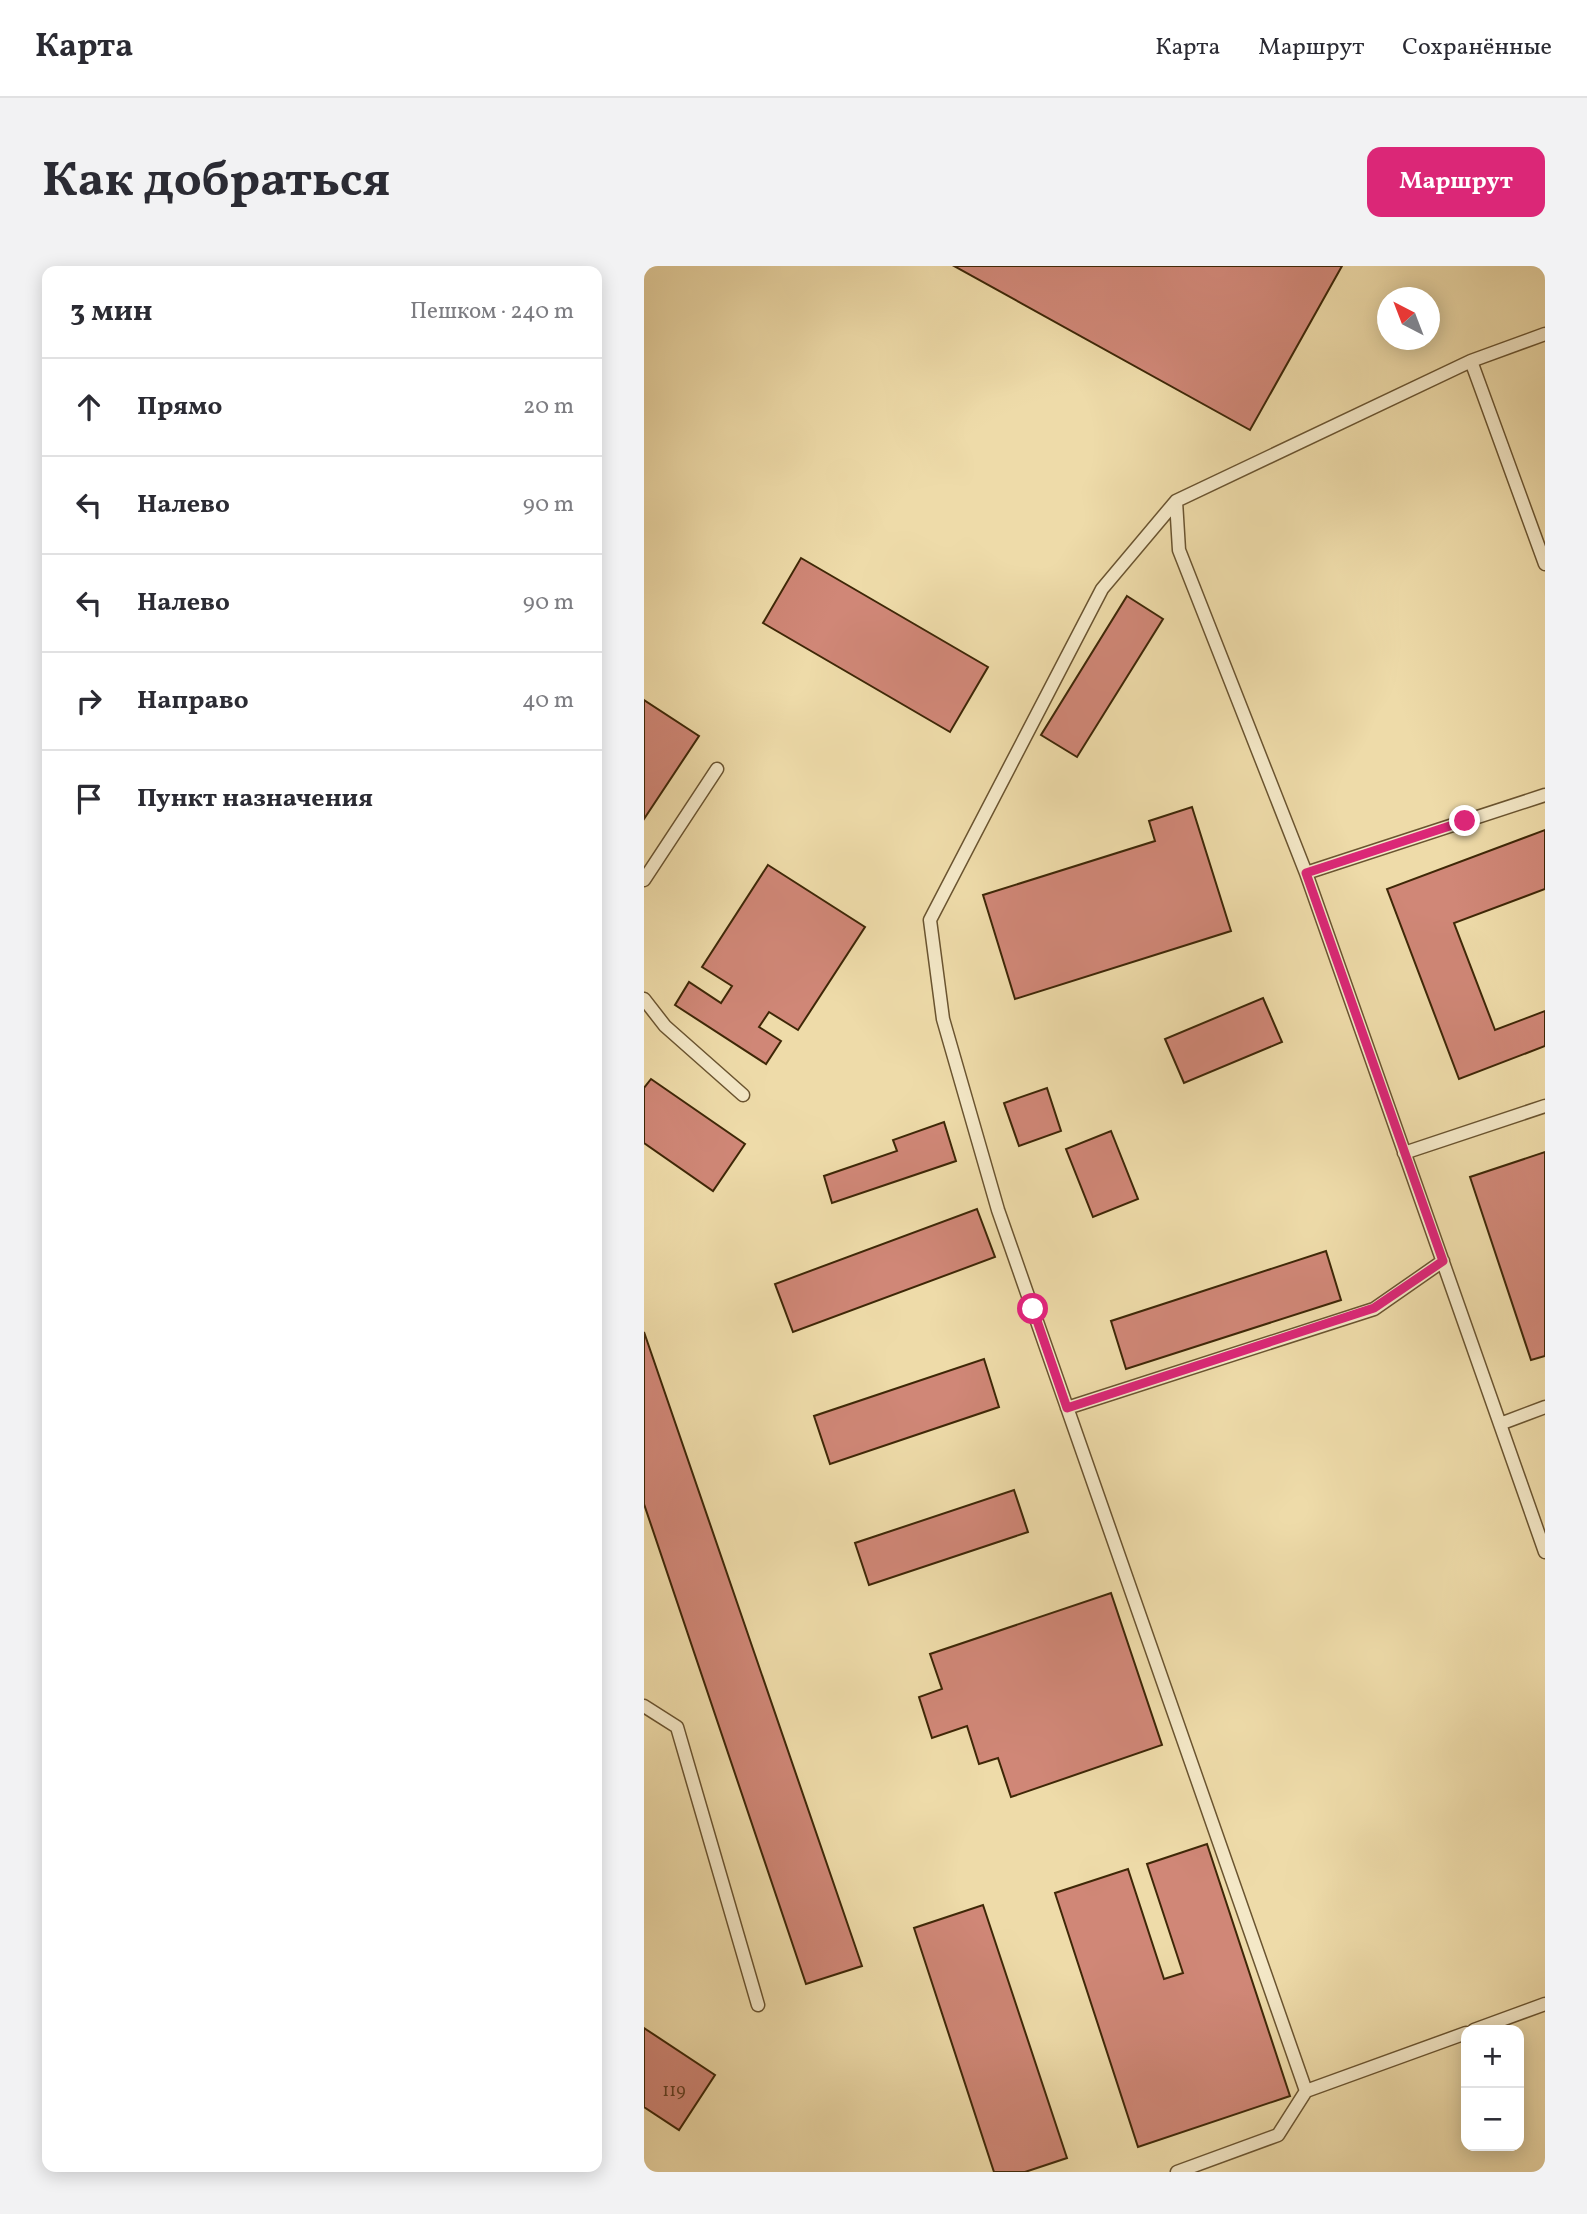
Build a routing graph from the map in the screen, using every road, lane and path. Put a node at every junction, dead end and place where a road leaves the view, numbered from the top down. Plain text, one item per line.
1 (1545, 334) edge
2 (1471, 361) junction
3 (1176, 501) junction
4 (1545, 564) edge
5 (717, 769) dead end
6 (1545, 795) edge
7 (1306, 873) junction
8 (644, 880) edge
9 (644, 999) edge
10 (743, 1095) dead end
11 (1545, 1106) edge
12 (1405, 1153) junction
13 (1443, 1261) junction
14 (1545, 1407) edge
15 (1067, 1408) junction
16 (1500, 1424) junction
17 (1545, 1552) edge
18 (644, 1706) edge
19 (1545, 2004) edge
20 (758, 2005) dead end
21 (1488, 2025) edge
22 (1461, 2035) edge
23 (1306, 2091) junction
24 (1177, 2172) edge

1 - 2 lane
2 - 3 lane
2 - 4 lane
3 - 7 lane
3 - 15 lane
5 - 8 lane
6 - 7 lane
7 - 12 lane
9 - 10 lane
11 - 12 lane
12 - 13 lane
13 - 15 lane
13 - 16 lane
14 - 16 lane
15 - 23 lane
16 - 17 lane
18 - 20 lane
19 - 21 lane
22 - 23 lane
23 - 24 lane

